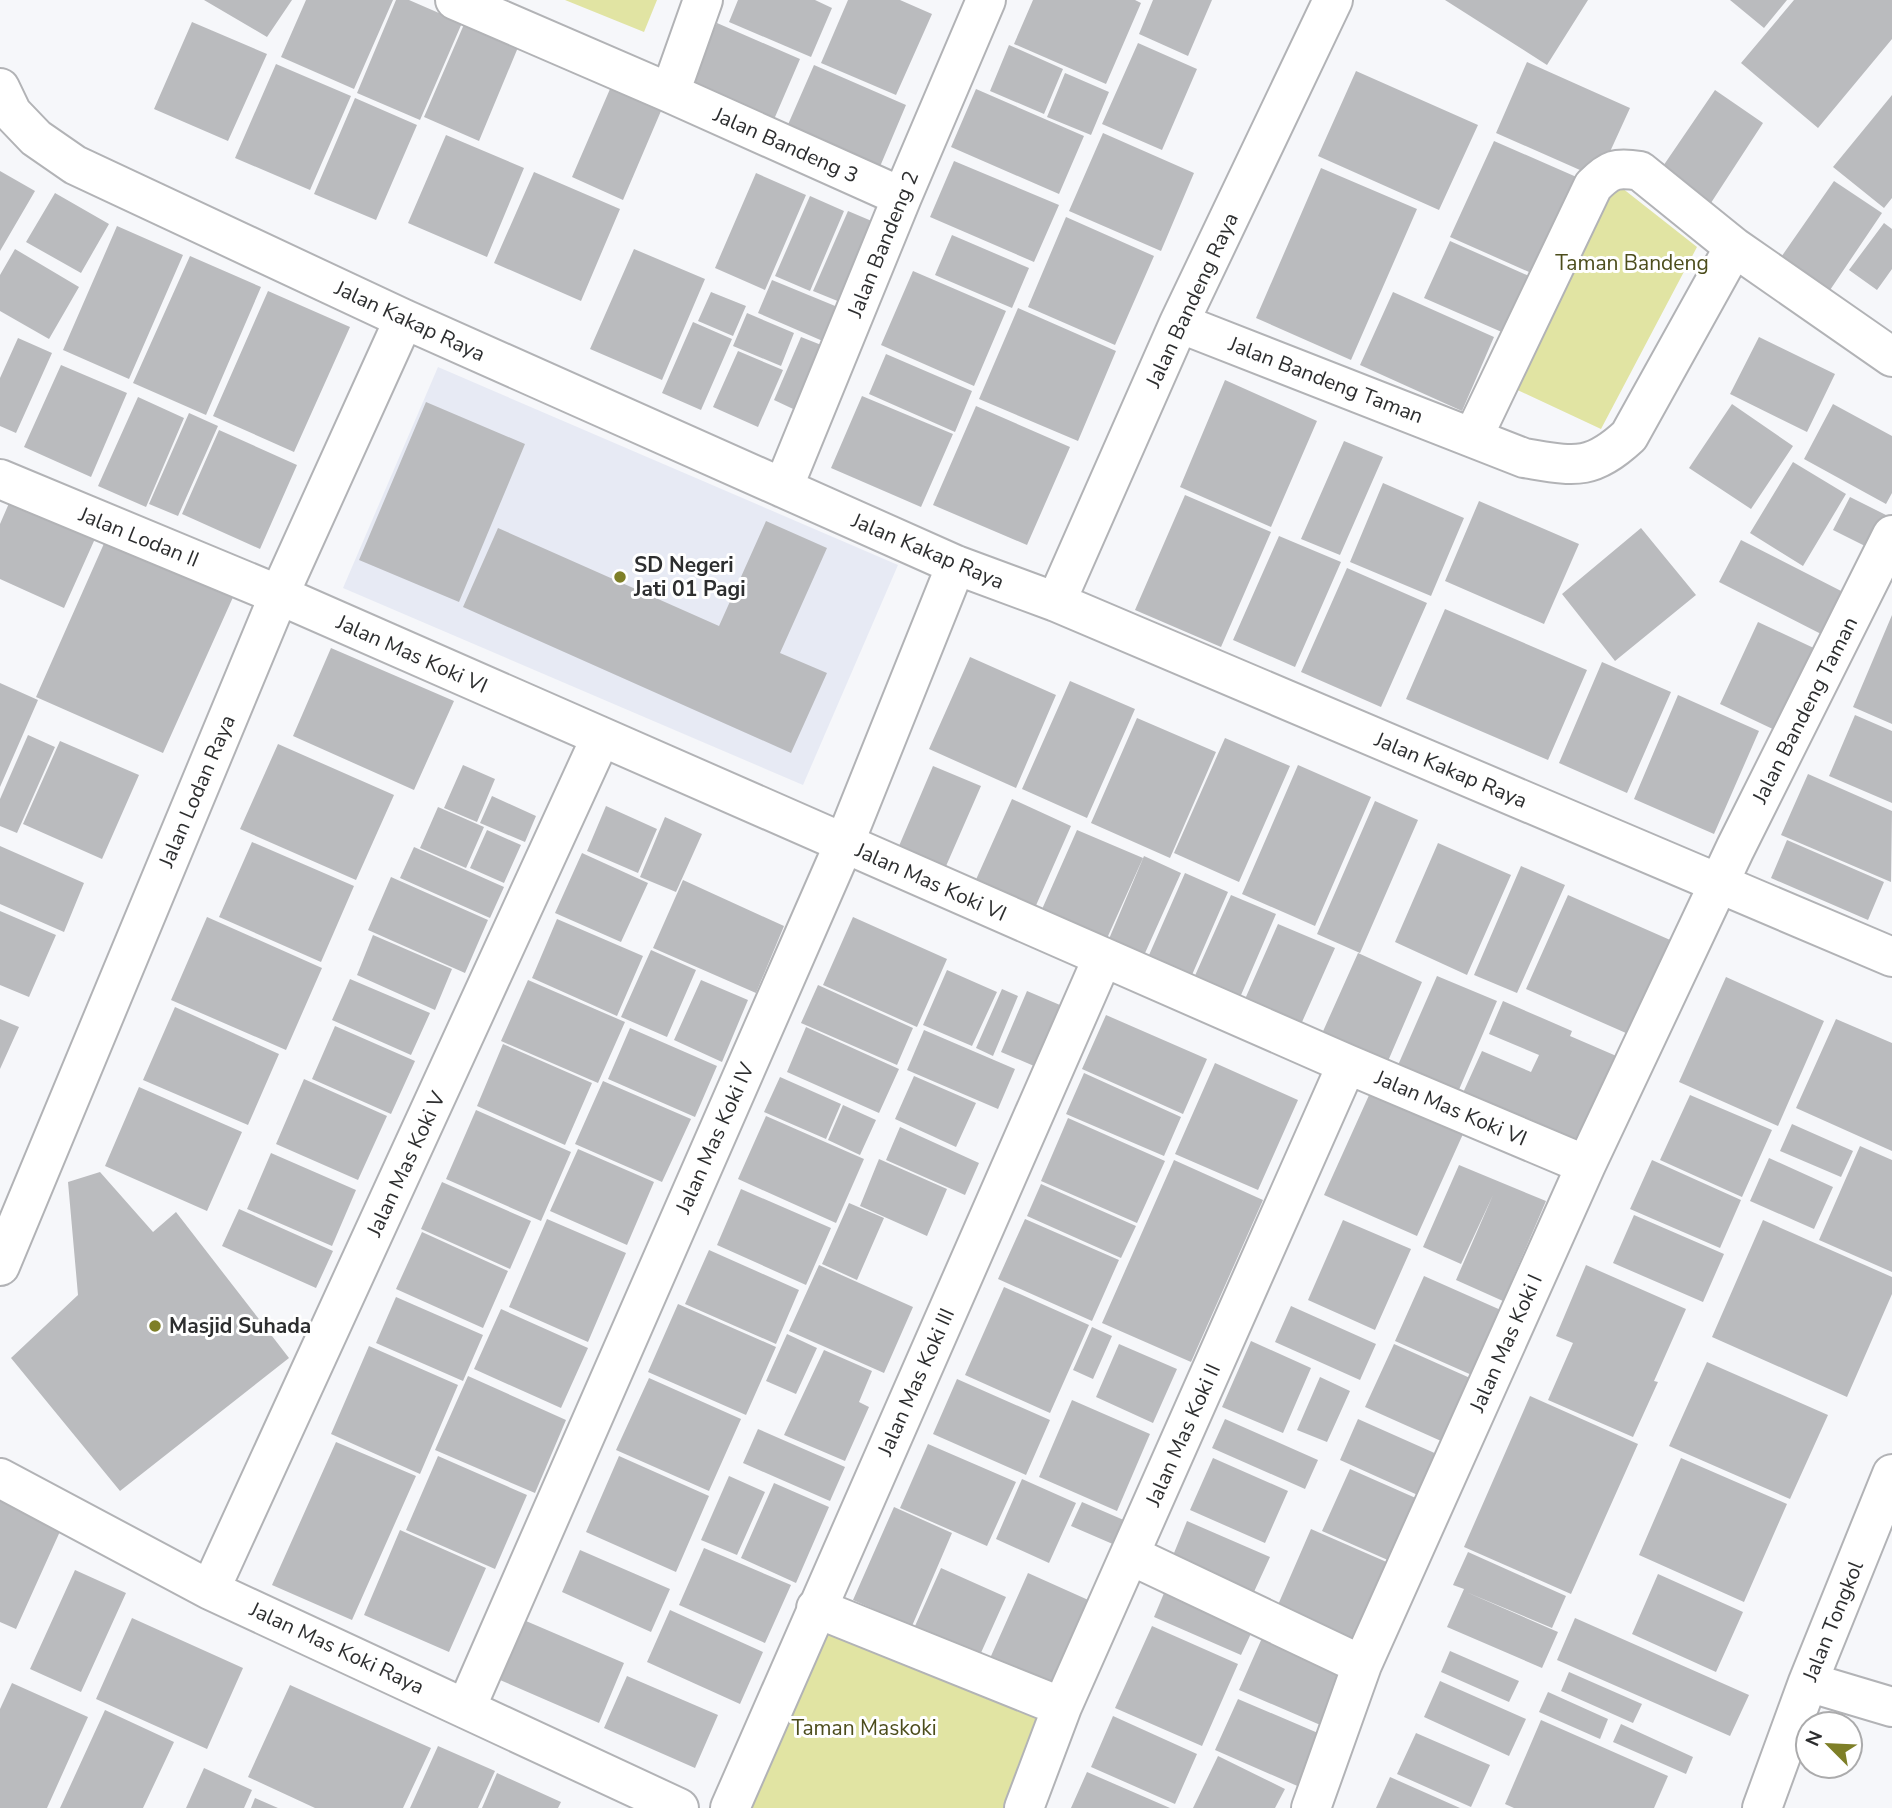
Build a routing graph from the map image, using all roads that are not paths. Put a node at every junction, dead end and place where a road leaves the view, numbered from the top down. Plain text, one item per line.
1 (455, 0) edge
2 (704, 0) edge
3 (986, 0) edge
4 (1334, 0) edge
5 (0, 88) edge
6 (670, 93) junction
7 (902, 197) junction
8 (1734, 247) junction
9 (404, 319) junction
10 (1179, 323) junction
11 (1892, 357) edge
12 (1472, 437) junction
13 (3, 488) edge
14 (783, 488) junction
15 (1892, 535) edge
16 (956, 565) junction
17 (279, 595) junction
18 (1056, 602) junction
19 (601, 737) junction
20 (844, 844) junction
21 (1718, 885) junction
22 (1103, 957) junction
23 (1892, 957) edge
24 (1347, 1064) junction
25 (1586, 1165) junction
26 (0, 1266) edge
27 (1892, 1474) edge
28 (0, 1478) edge
29 (1130, 1555) junction
30 (210, 1590) junction
31 (816, 1608) junction
32 (1362, 1665) junction
33 (1808, 1682) junction
34 (1062, 1707) junction
35 (1892, 1707) edge
36 (466, 1708) junction
37 (678, 1808) edge
38 (730, 1808) edge
39 (1024, 1808) edge
40 (1311, 1808) edge
41 (1762, 1808) edge

1 - 6 street, Jalan Bandeng 3
2 - 6 street
3 - 7 street, Jalan Bandeng 2
4 - 10 street, Jalan Bandeng Raya
5 - 9 street, Jalan Kakap Raya
6 - 7 street, Jalan Bandeng 3
7 - 14 street, Jalan Bandeng 2
8 - 11 street
8 - 12 street, Jalan Bandeng Taman
8 - 12 street
9 - 14 street, Jalan Kakap Raya
9 - 17 street, Jalan Lodan Raya
10 - 12 street, Jalan Bandeng Taman
10 - 18 street, Jalan Bandeng Raya
13 - 17 street, Jalan Lodan II
14 - 16 street, Jalan Kakap Raya
15 - 21 street, Jalan Bandeng Taman
16 - 18 street, Jalan Kakap Raya
16 - 20 street, Jalan Mas Koki IV
17 - 19 street, Jalan Mas Koki VI
17 - 26 street, Jalan Lodan Raya
18 - 21 street, Jalan Kakap Raya
19 - 20 street, Jalan Mas Koki VI
19 - 30 street, Jalan Mas Koki V
20 - 22 street, Jalan Mas Koki VI
20 - 36 street, Jalan Mas Koki IV
21 - 23 street, Jalan Kakap Raya
21 - 25 street, Jalan Mas Koki I
22 - 24 street, Jalan Mas Koki VI
22 - 31 street, Jalan Mas Koki III
24 - 25 street, Jalan Mas Koki VI
24 - 29 street, Jalan Mas Koki II
25 - 32 street, Jalan Mas Koki I
27 - 33 street, Jalan Tongkol
28 - 30 street, Jalan Mas Koki Raya
29 - 32 street
29 - 34 street, Jalan Mas Koki II
30 - 36 street, Jalan Mas Koki Raya
31 - 34 street
31 - 38 street, Jalan Mas Koki III
32 - 40 street, Jalan Mas Koki I
33 - 35 street
33 - 41 street, Jalan Tongkol
34 - 39 street, Jalan Mas Koki II
36 - 37 street, Jalan Mas Koki Raya

